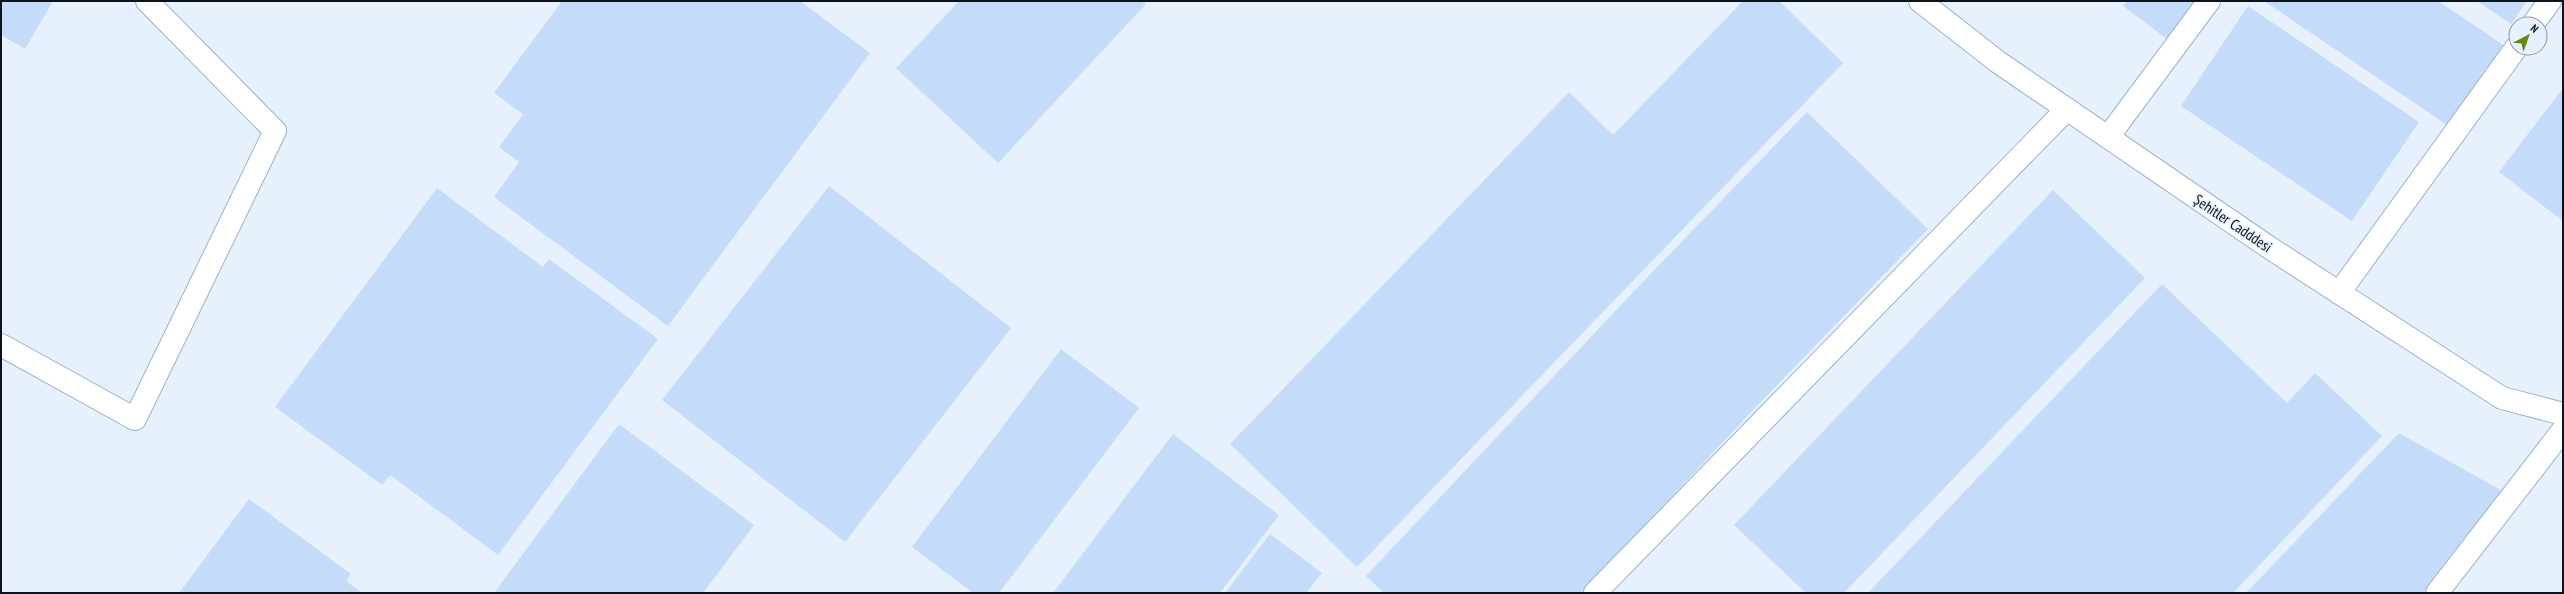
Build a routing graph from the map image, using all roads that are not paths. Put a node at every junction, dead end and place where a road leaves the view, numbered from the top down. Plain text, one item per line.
1 (147, 1) edge
2 (1920, 1) edge
3 (2209, 1) edge
4 (2550, 1) edge
5 (2539, 16) edge
6 (2510, 56) edge
7 (2067, 110) junction
8 (2108, 137) junction
9 (2339, 293) junction
10 (1, 345) edge
11 (2563, 414) edge
12 (2563, 430) edge
13 (1595, 593) edge
14 (2437, 593) edge

1 - 10 street
2 - 7 street, Şehitler Cadddesi
3 - 8 street
4 - 5 street
6 - 9 street
7 - 8 street, Şehitler Cadddesi
7 - 13 street
8 - 9 street, Şehitler Cadddesi
9 - 11 street, Şehitler Cadddesi
12 - 14 street

